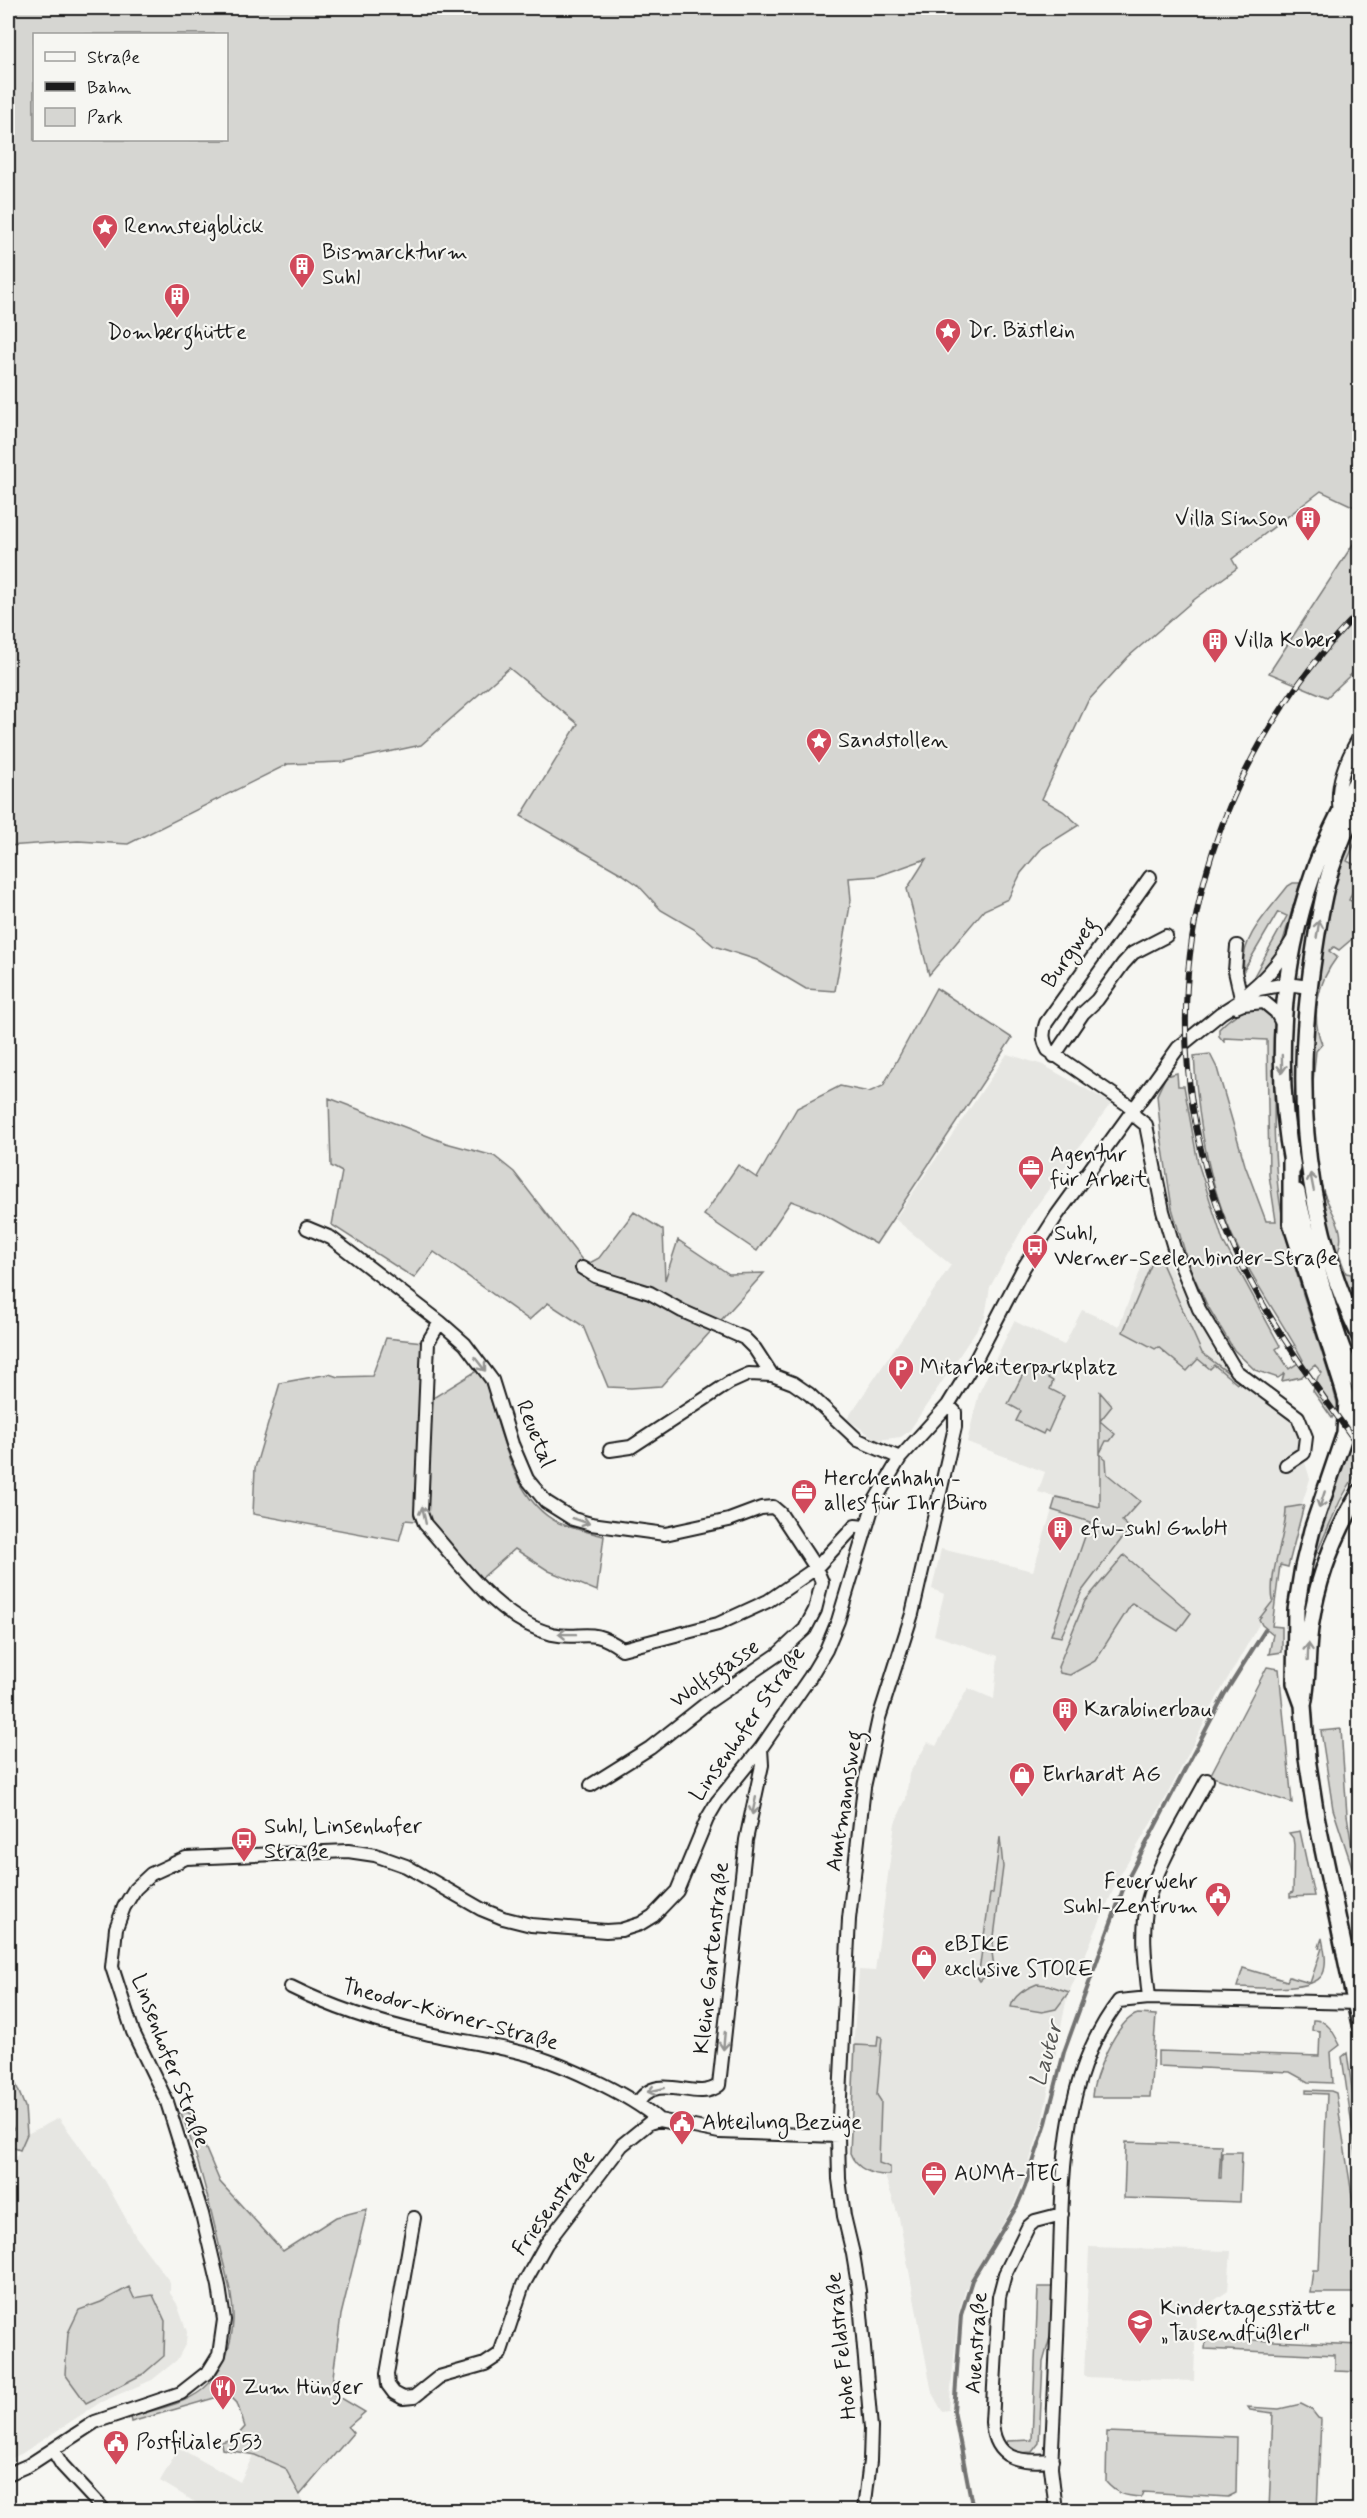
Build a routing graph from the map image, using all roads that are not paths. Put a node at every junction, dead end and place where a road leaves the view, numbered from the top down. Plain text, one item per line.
1 (1359, 736) edge
2 (1359, 775) edge
3 (1359, 801) edge
4 (1340, 812) junction
5 (1150, 877) dead end
6 (1297, 933) junction
7 (1166, 936) dead end
8 (1237, 946) dead end
9 (1287, 984) junction
10 (1309, 987) junction
11 (1241, 998) junction
12 (1221, 1013) junction
13 (1283, 1025) junction
14 (1054, 1056) junction
15 (1133, 1111) junction
16 (1291, 1161) junction
17 (307, 1228) dead end
18 (582, 1268) dead end
19 (440, 1322) junction
20 (1359, 1336) edge
21 (772, 1376) junction
22 (1359, 1386) edge
23 (948, 1405) junction
24 (1359, 1425) edge
25 (1341, 1445) junction
26 (610, 1450) dead end
27 (900, 1458) junction
28 (1286, 1465) dead end
29 (1359, 1492) edge
30 (865, 1527) junction
31 (816, 1568) junction
32 (1303, 1705) junction
33 (761, 1748) junction
34 (1207, 1780) dead end
35 (591, 1785) dead end
36 (291, 1987) dead end
37 (1149, 1998) junction
38 (1358, 2003) edge
39 (1359, 2025) edge
40 (638, 2103) junction
41 (659, 2120) junction
42 (838, 2136) junction
43 (839, 2179) joint
44 (1062, 2214) junction
45 (414, 2218) dead end
46 (53, 2450) junction
47 (1052, 2460) junction
48 (8, 2474) edge
49 (104, 2511) edge
50 (864, 2511) edge
51 (1056, 2511) edge

1 - 4 street
2 - 4 main road
10 -> 3 main road
4 - 6 main road
5 - 14 street, Burgweg
6 - 9 main road
6 - 11 street
7 - 14 street, Burgweg
8 - 11 street
9 - 10 street
9 - 11 street
9 - 13 main road
20 -> 10 main road
11 - 12 street, Linsenhofer Straße
12 - 13 street
12 - 15 street, Linsenhofer Straße
13 -> 16 main road
14 - 15 street
15 - 23 street, Linsenhofer Straße
15 - 28 street
16 - 22 main road
16 - 25 main road
17 - 19 street, Reuetal
18 - 21 street
19 -> 31 street, Reuetal
31 -> 19 street
21 - 26 street
21 - 27 street
23 - 27 street, Linsenhofer Straße
23 - 42 street, Amtmannsweg
24 - 25 main road
25 -> 32 main road
27 - 30 street, Linsenhofer Straße
32 -> 29 main road
30 - 31 street
30 - 33 street, Linsenhofer Straße
31 - 35 street, Wolfsgasse
32 - 38 main road
33 -> 40 street, Kleine Gartenstraße
33 - 46 street, Linsenhofer Straße
34 - 37 street
36 - 40 street, Theodor-Körner-Straße
37 - 38 street
37 - 44 street
38 - 39 main road
40 - 41 street, Theodor-Körner-Straße
41 - 42 street
41 - 45 street, Friesenstraße
42 - 43 street, Amtmannsweg
43 - 50 street, Hohe Feldstraße
44 - 47 street
44 - 47 street, Auenstraße
46 - 48 street, Linsenhofer Straße
46 - 49 street
47 - 51 street

